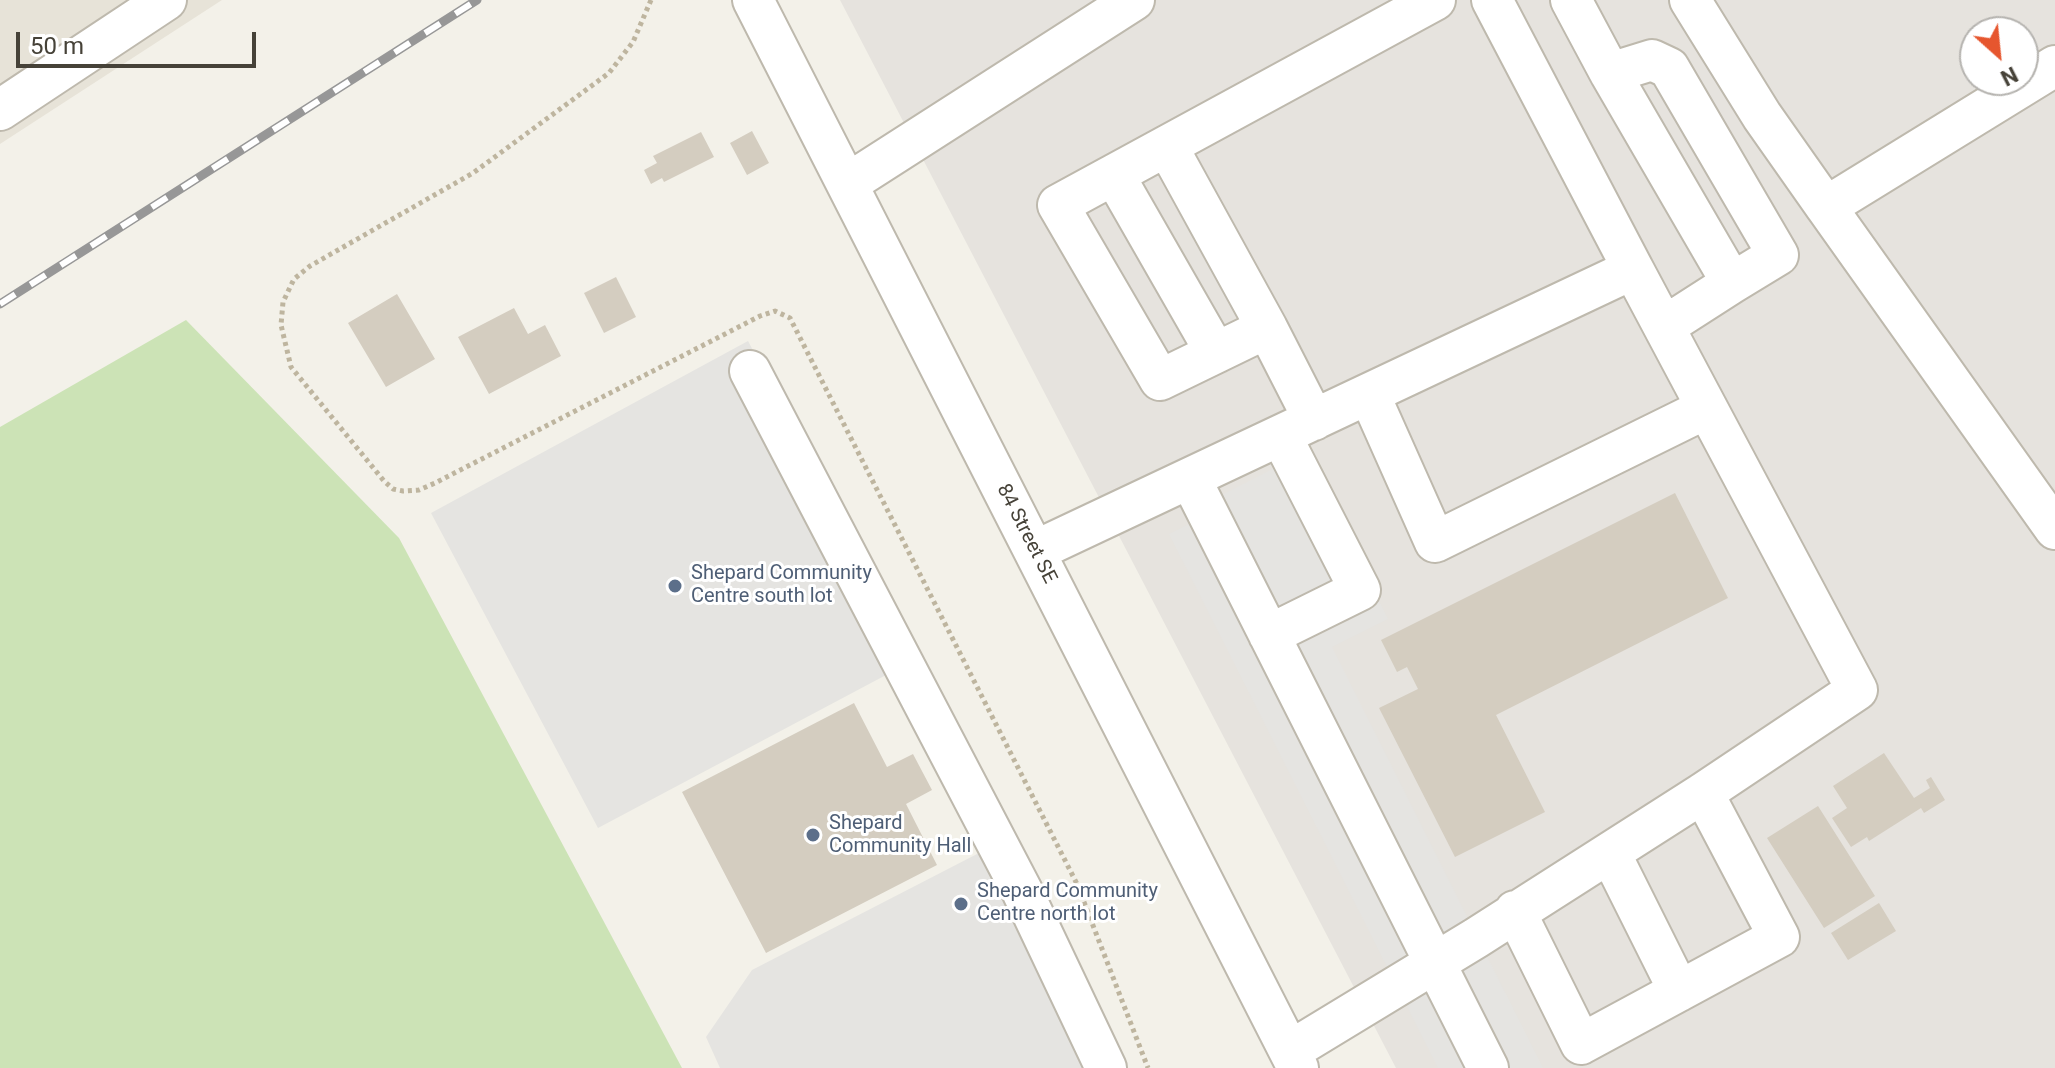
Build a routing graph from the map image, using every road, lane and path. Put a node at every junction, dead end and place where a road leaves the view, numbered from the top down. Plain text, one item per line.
1 (166, 0) edge
2 (651, 0) edge
3 (753, 0) edge
4 (1134, 0) edge
5 (1435, 0) edge
6 (1492, 0) edge
7 (1571, 0) edge
8 (1690, 0) edge
9 (2055, 66) edge
10 (1610, 73) junction
11 (0, 110) edge
12 (1167, 146) junction
13 (1114, 175) junction
14 (847, 184) junction
15 (1826, 207) junction
16 (1633, 269) junction
17 (1732, 283) junction
18 (1665, 326) junction
19 (1267, 328) junction
20 (1216, 353) junction
21 (750, 371) dead end
22 (1369, 394) junction
23 (1707, 408) junction
24 (1298, 428) junction
25 (1190, 478) junction
26 (2055, 529) edge
27 (1035, 551) junction
28 (1269, 635) junction
29 (1703, 793) junction
30 (1610, 853) junction
31 (1515, 911) junction
32 (1434, 963) junction
33 (1679, 991) junction
34 (1294, 1059) edge
35 (1106, 1068) edge
36 (1148, 1068) edge
37 (1488, 1068) edge

1 - 11 street
2 - 36 path
3 - 14 street, 84 Street SE
4 - 14 street
5 - 12 street
6 - 16 street
7 - 10 street
8 - 15 street
9 - 15 street
10 - 17 street
10 - 17 street
12 - 13 street
12 - 19 street
13 - 20 street
13 - 20 street
14 - 27 street, 84 Street SE
15 - 26 street
16 - 18 street
16 - 22 street
17 - 18 street
18 - 23 street
19 - 20 street
19 - 24 street
21 - 35 street
22 - 23 street
22 - 24 street
23 - 29 street
24 - 25 street
24 - 28 street
25 - 27 street
25 - 28 street
27 - 34 street, 84 Street SE
28 - 32 street
29 - 30 street
29 - 33 street
30 - 31 street
30 - 33 street
31 - 32 street
31 - 33 street
32 - 34 street
32 - 37 street

